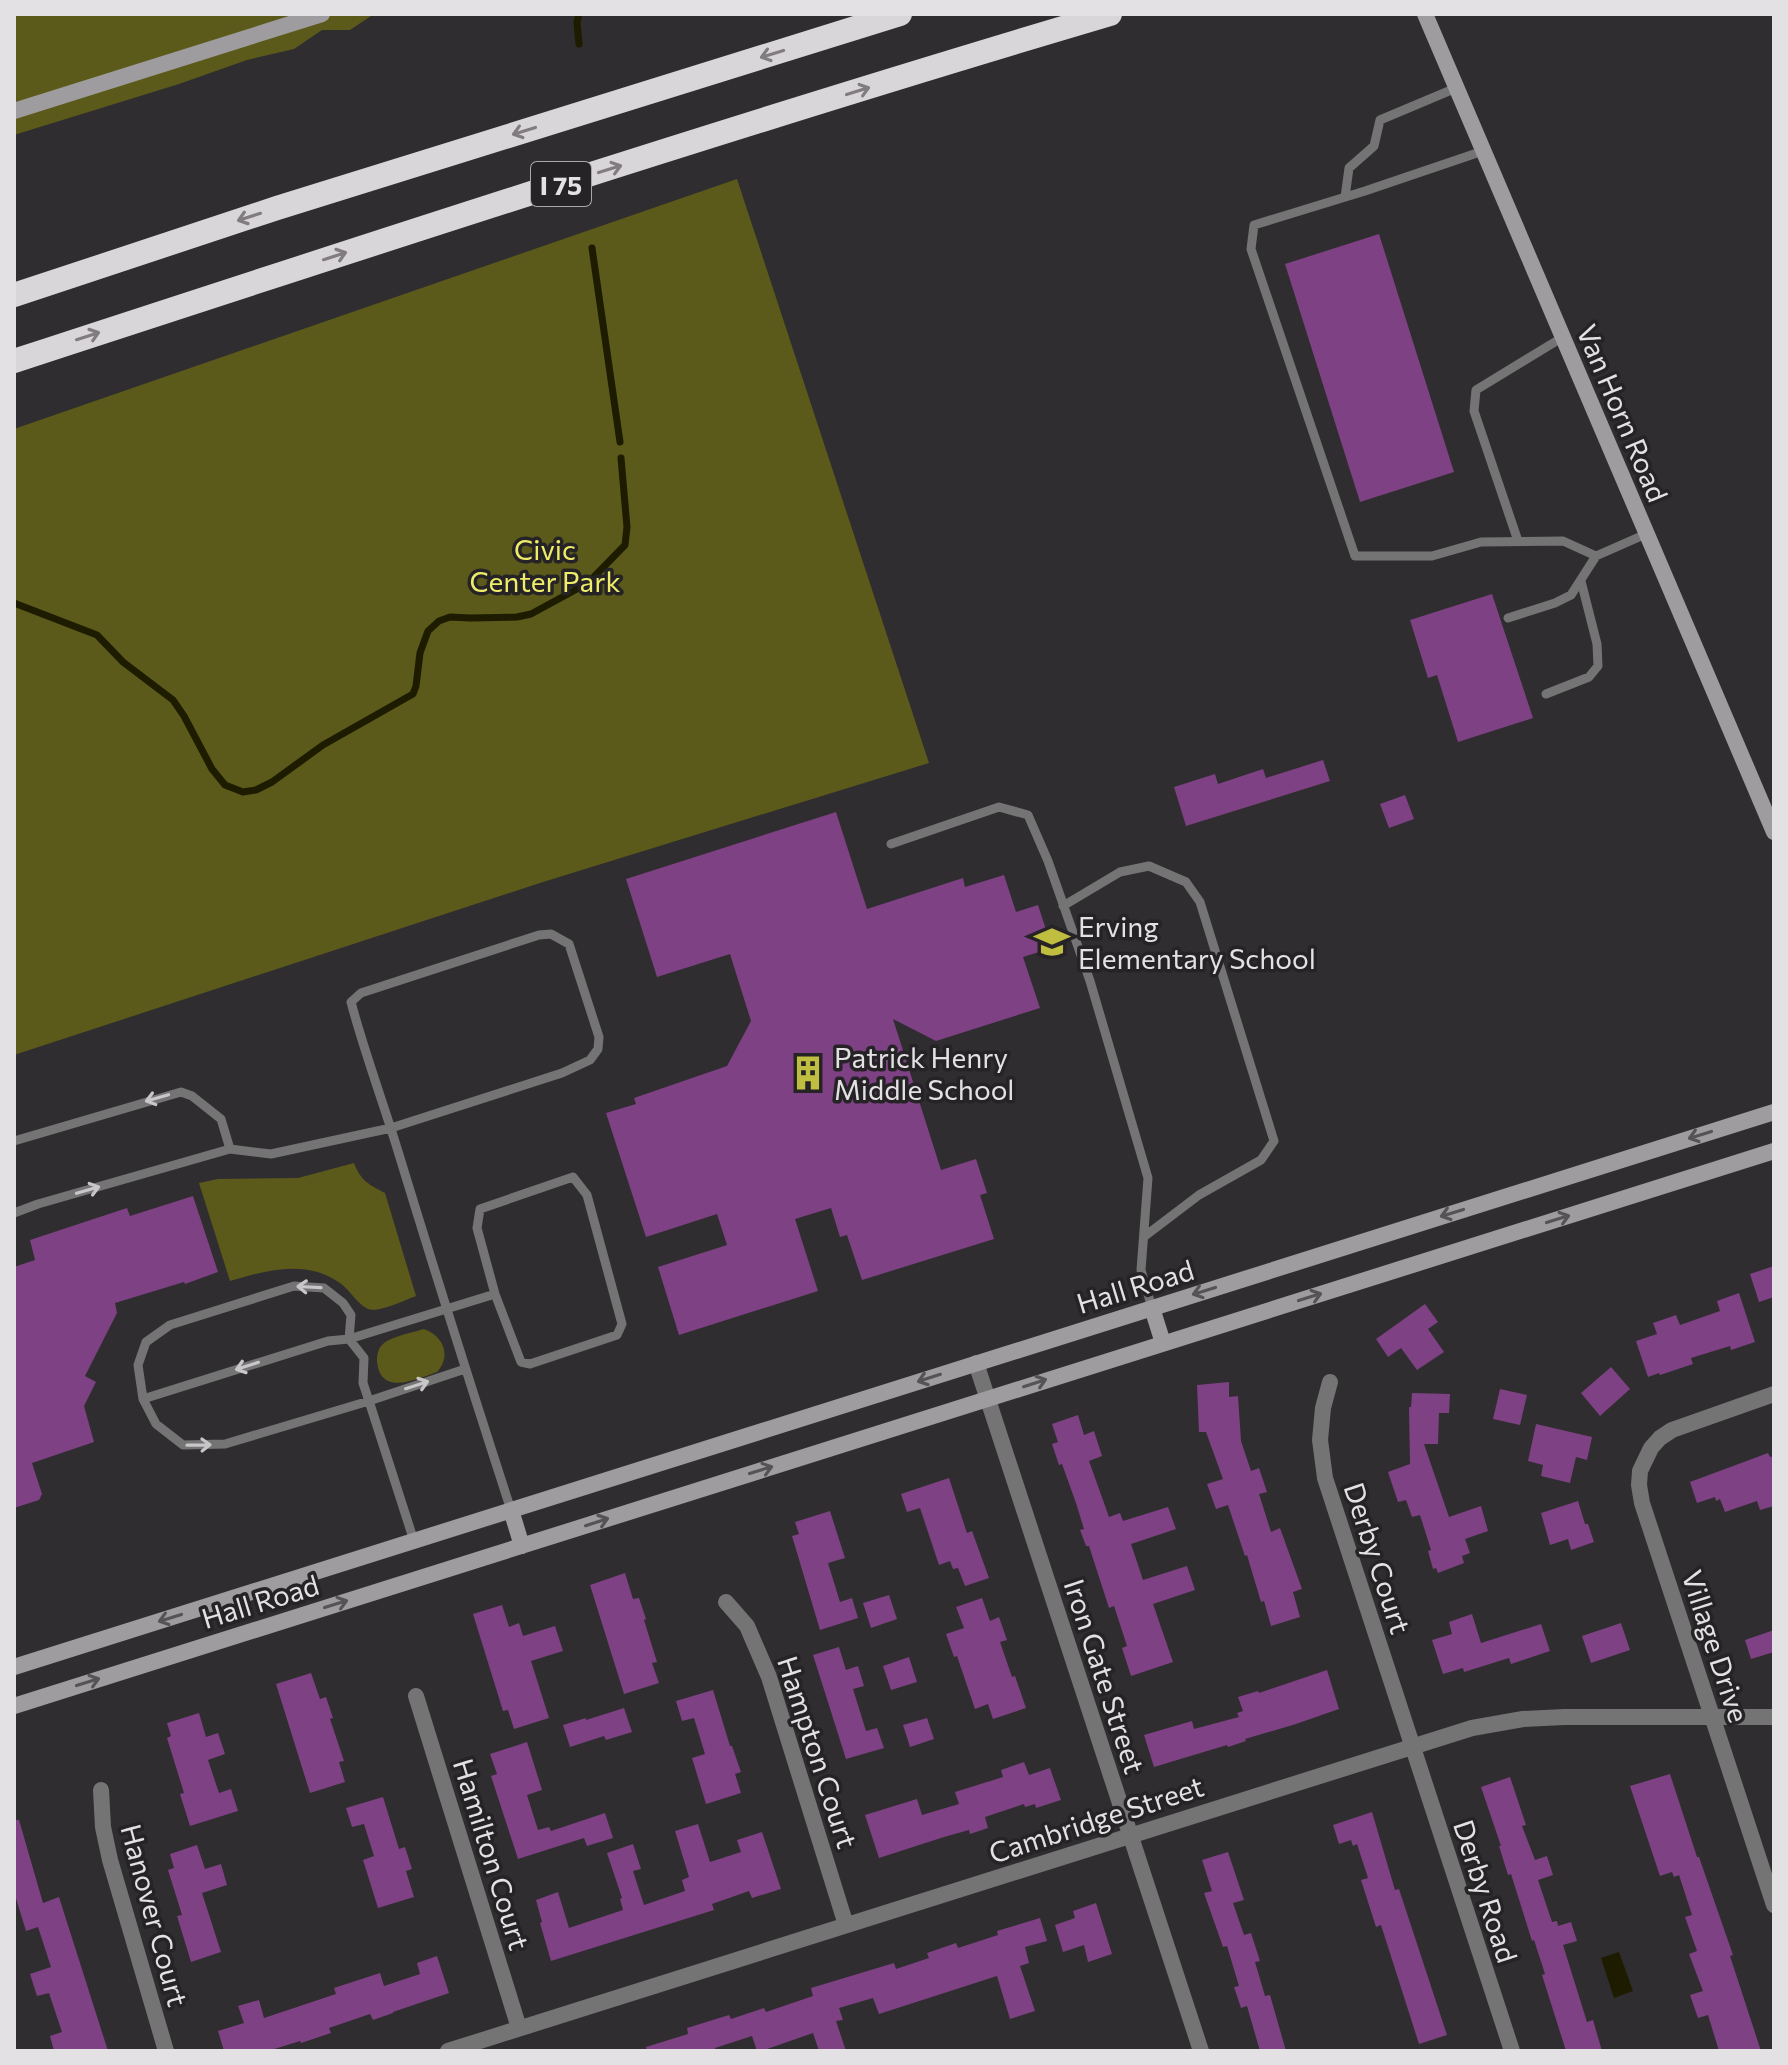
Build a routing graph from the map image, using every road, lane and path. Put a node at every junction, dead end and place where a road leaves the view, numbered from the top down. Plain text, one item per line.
1 (322, 14) edge
2 (900, 14) edge
3 (1110, 14) edge
4 (1425, 14) edge
5 (1456, 88) junction
6 (14, 111) edge
7 (1483, 151) junction
8 (1345, 197) junction
9 (14, 295) edge
10 (1563, 337) junction
11 (14, 361) edge
12 (1646, 534) junction
13 (1518, 541) junction
14 (1596, 556) junction
15 (1581, 581) junction
16 (1508, 618) dead end
17 (1546, 694) dead end
18 (1774, 832) edge
19 (891, 844) dead end
20 (1063, 906) junction
21 (1774, 1112) edge
22 (391, 1128) junction
23 (14, 1141) edge
24 (230, 1149) junction
25 (1774, 1151) edge
26 (14, 1213) edge
27 (1145, 1236) junction
28 (495, 1294) junction
29 (1152, 1308) junction
30 (446, 1310) junction
31 (349, 1339) junction
32 (1163, 1343) junction
33 (976, 1363) junction
34 (465, 1369) junction
35 (1330, 1382) dead end
36 (1774, 1394) edge
37 (987, 1398) junction
38 (143, 1399) junction
39 (369, 1401) junction
40 (511, 1510) junction
41 (414, 1541) junction
42 (522, 1546) junction
43 (726, 1602) dead end
44 (14, 1667) edge
45 (416, 1696) dead end
46 (14, 1706) edge
47 (1712, 1717) junction
48 (1774, 1717) edge
49 (1411, 1746) junction
50 (101, 1790) dead end
51 (1130, 1835) junction
52 (1774, 1905) edge
53 (846, 1925) junction
54 (519, 2028) junction
55 (166, 2051) edge
56 (448, 2051) edge
57 (1201, 2051) edge
58 (1512, 2051) edge

1 - 6 street
2 -> 9 highway, I 75
11 -> 3 highway, I 75
4 - 5 street, Van Horn Road
5 - 7 street, Van Horn Road
5 - 8 lane
7 - 8 lane
7 - 10 street, Van Horn Road
8 - 13 lane
10 - 12 street, Van Horn Road
10 - 13 lane
12 - 14 lane
12 - 18 street, Van Horn Road
13 - 14 lane
14 - 15 lane
15 - 16 lane
15 - 17 lane
19 - 20 lane
20 - 27 lane
20 - 27 lane
21 -> 29 street, Hall Road
22 - 22 lane
22 - 24 lane
22 - 30 lane
24 -> 23 lane
26 -> 24 lane
32 -> 25 street, Hall Road
27 - 29 lane
28 - 28 lane
28 - 30 lane
29 - 32 street
29 - 33 street, Hall Road
30 - 31 lane
30 - 34 lane
31 -> 38 lane
31 -> 38 lane
31 - 39 lane
37 -> 32 street, Hall Road
33 - 37 street, Iron Gate Street
33 -> 40 street, Hall Road
39 -> 34 lane
34 - 40 lane
35 - 49 street, Derby Court
36 - 47 street, Village Drive
42 -> 37 street, Hall Road
37 - 51 street, Iron Gate Street
38 -> 39 lane
39 - 41 lane
40 - 41 street, Hall Road
40 - 42 street
41 -> 44 street, Hall Road
46 -> 42 street, Hall Road
43 - 53 street, Hampton Court
45 - 54 street, Hamilton Court
47 - 48 street, Cambridge Street
47 - 49 street, Cambridge Street
47 - 52 street, Village Drive
49 - 51 street, Cambridge Street
49 - 58 street, Derby Road
50 - 55 street, Hanover Court
51 - 53 street, Cambridge Street
51 - 57 street, Iron Gate Street
53 - 54 street, Cambridge Street
54 - 56 street, Cambridge Street

